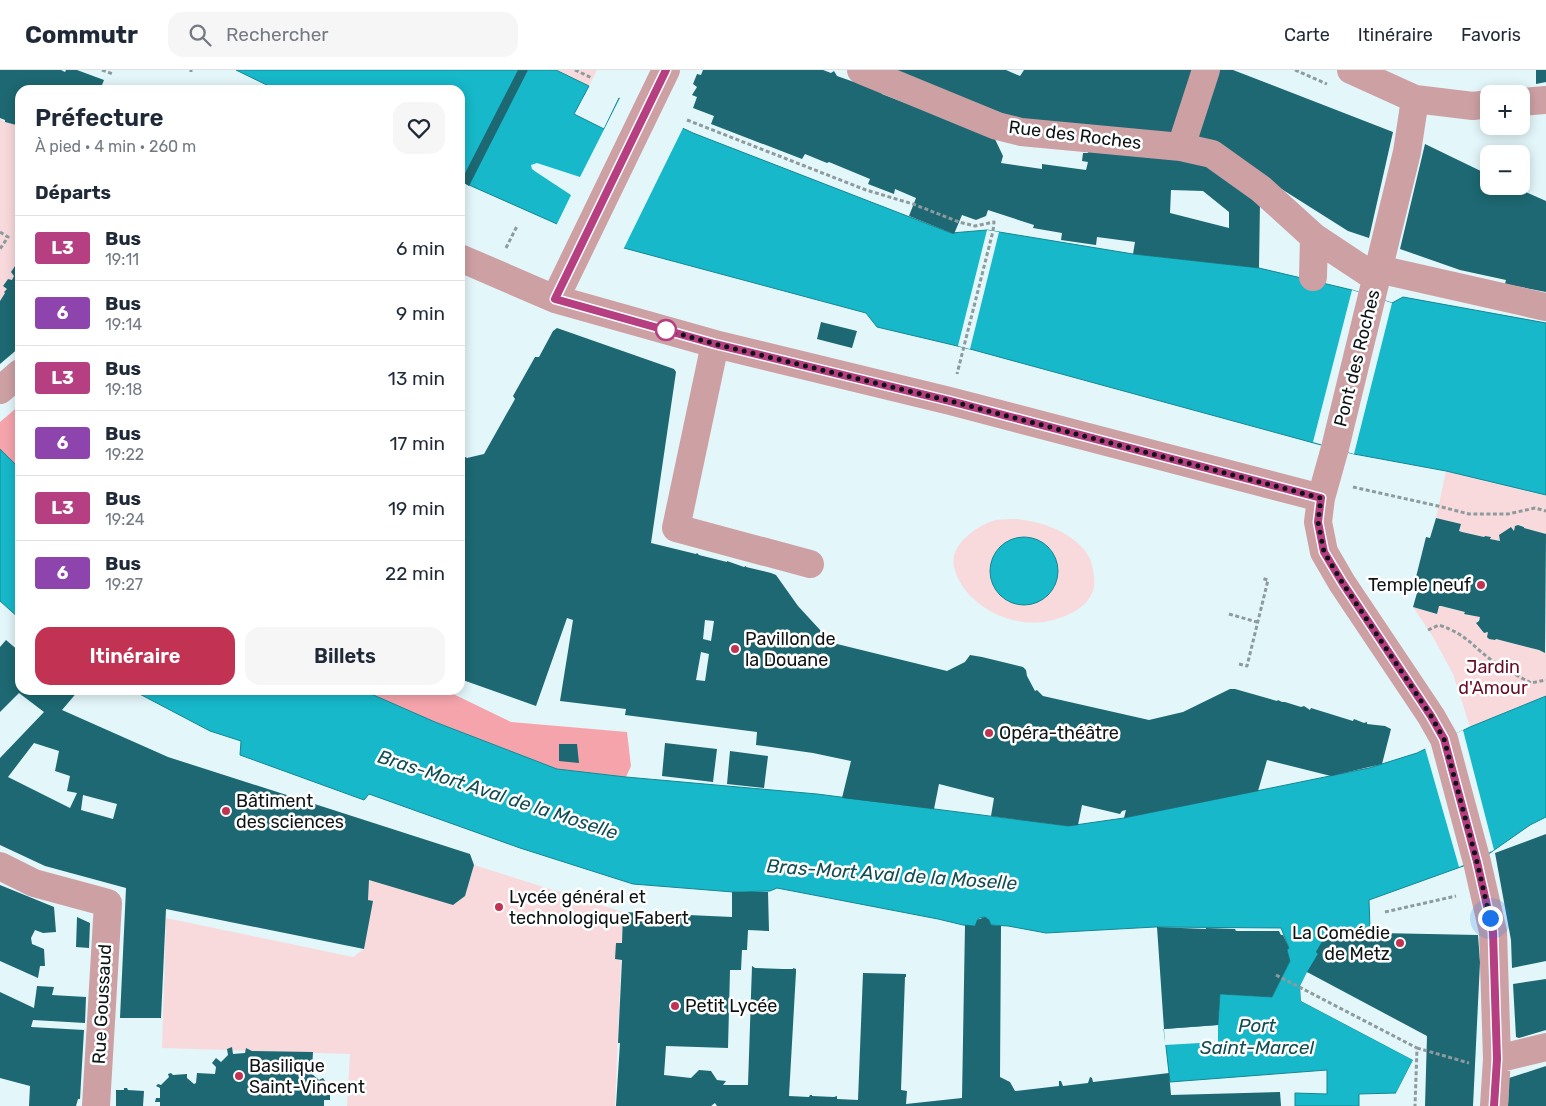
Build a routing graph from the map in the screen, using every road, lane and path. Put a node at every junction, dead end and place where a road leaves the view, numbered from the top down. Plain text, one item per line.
1 (102, 70) edge
2 (575, 70) edge
3 (861, 70) edge
4 (1206, 70) edge
5 (1351, 70) edge
6 (666, 72) edge
7 (113, 74) dead end
8 (592, 78) dead end
9 (1415, 99) junction
10 (1546, 100) edge
11 (1530, 101) edge
12 (1480, 105) edge
13 (687, 120) dead end
14 (1181, 147) junction
15 (0, 232) edge
16 (1314, 237) junction
17 (0, 249) edge
18 (465, 260) edge
19 (1377, 273) junction
20 (1313, 276) dead end
21 (555, 299) junction
22 (1546, 307) edge
23 (715, 344) junction
24 (964, 348) dead end
25 (15, 377) edge
26 (0, 390) edge
27 (1349, 487) dead end
28 (1321, 498) junction
29 (1546, 511) edge
30 (810, 564) dead end
31 (1261, 578) dead end
32 (1229, 614) dead end
33 (1257, 622) junction
34 (1428, 630) dead end
35 (1239, 664) dead end
36 (1546, 680) edge
37 (0, 866) edge
38 (1484, 890) junction
39 (1385, 912) dead end
40 (1276, 975) dead end
41 (1546, 1047) edge
42 (1417, 1048) junction
43 (1497, 1063) junction
44 (96, 1106) edge
45 (1416, 1106) edge
46 (1494, 1106) edge

1 - 7 path
2 - 8 path
3 - 14 street, Rue des Roches
4 - 14 street
5 - 9 street
6 - 21 street
9 - 12 street
9 - 19 street, Pont des Roches
10 - 11 street
13 - 24 path
14 - 16 street, Rue des Roches
15 - 17 path
16 - 19 street, Rue des Roches
16 - 20 street
18 - 21 street
19 - 22 street
19 - 28 street, Pont des Roches
21 - 23 street
23 - 28 street
23 - 30 street
25 - 26 street
27 - 29 path
28 - 38 street, Pont des Roches
31 - 33 path
32 - 33 path
33 - 35 path
34 - 36 path
37 - 44 street, Rue Goussaud
38 - 39 path
38 - 43 street, Pont des Roches
40 - 42 path
41 - 43 street
42 - 43 path
42 - 45 path
43 - 46 street, Pont des Roches

